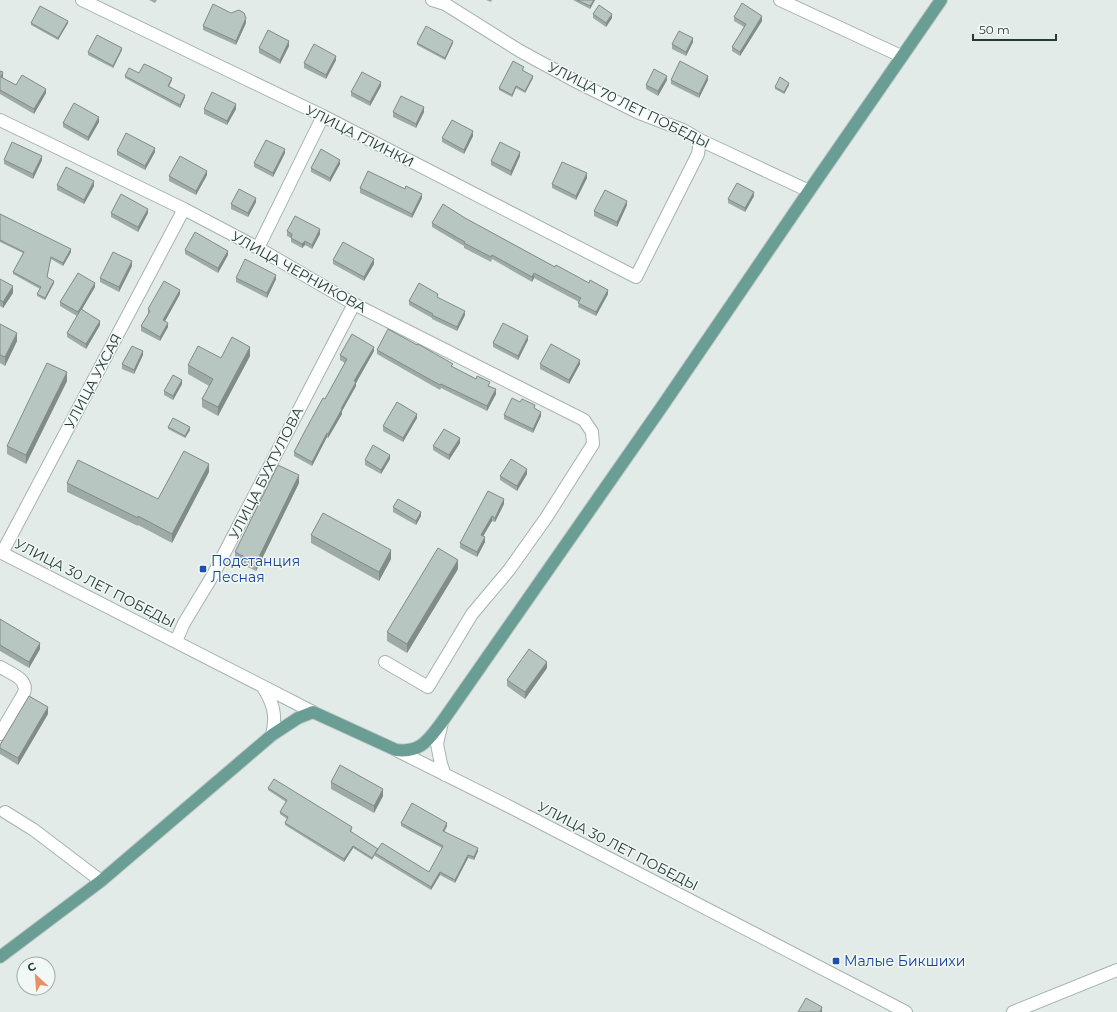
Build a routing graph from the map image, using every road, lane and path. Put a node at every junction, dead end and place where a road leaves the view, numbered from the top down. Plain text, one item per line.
1 (82, 0) edge
2 (432, 0) edge
3 (780, 0) edge
4 (941, 0) edge
5 (901, 56) junction
6 (323, 116) junction
7 (0, 120) edge
8 (700, 140) junction
9 (809, 191) junction
10 (184, 209) junction
11 (258, 248) junction
12 (354, 304) junction
13 (1, 552) edge
14 (176, 641) junction
15 (385, 662) dead end
16 (0, 667) edge
17 (262, 686) junction
18 (313, 712) junction
19 (442, 722) junction
20 (0, 734) edge
21 (272, 735) junction
22 (396, 750) junction
23 (445, 775) junction
24 (5, 812) dead end
25 (101, 881) junction
26 (0, 957) edge
27 (1117, 970) edge
28 (906, 1012) edge
29 (1013, 1012) edge

1 - 6 street, УЛИЦА ГЛИНКИ
2 - 8 street, УЛИЦА 70 ЛЕТ ПОБЕДЫ
3 - 5 street
4 - 5 main road
5 - 9 main road
6 - 8 street, УЛИЦА ГЛИНКИ
6 - 11 street
7 - 10 street, УЛИЦА ЧЕРНИКОВА
8 - 9 street, УЛИЦА 70 ЛЕТ ПОБЕДЫ
9 - 19 main road
10 - 11 street, УЛИЦА ЧЕРНИКОВА
10 - 13 street, УЛИЦА УХСАЯ
11 - 12 street, УЛИЦА ЧЕРНИКОВА
12 - 14 street, УЛИЦА БУХТУЛОВА
12 - 15 street, УЛИЦА ЧЕРНИКОВА
13 - 14 street, УЛИЦА 30 ЛЕТ ПОБЕДЫ
14 - 17 street, УЛИЦА 30 ЛЕТ ПОБЕДЫ
16 - 20 street
17 - 18 street, УЛИЦА 30 ЛЕТ ПОБЕДЫ
17 - 21 street
18 - 21 main road
18 - 22 main road, УЛИЦА 30 ЛЕТ ПОБЕДЫ
19 - 22 main road
19 - 23 street
21 - 25 main road
22 - 23 street, УЛИЦА 30 ЛЕТ ПОБЕДЫ
23 - 28 street, УЛИЦА 30 ЛЕТ ПОБЕДЫ
24 - 25 street
25 - 26 main road
27 - 29 street

